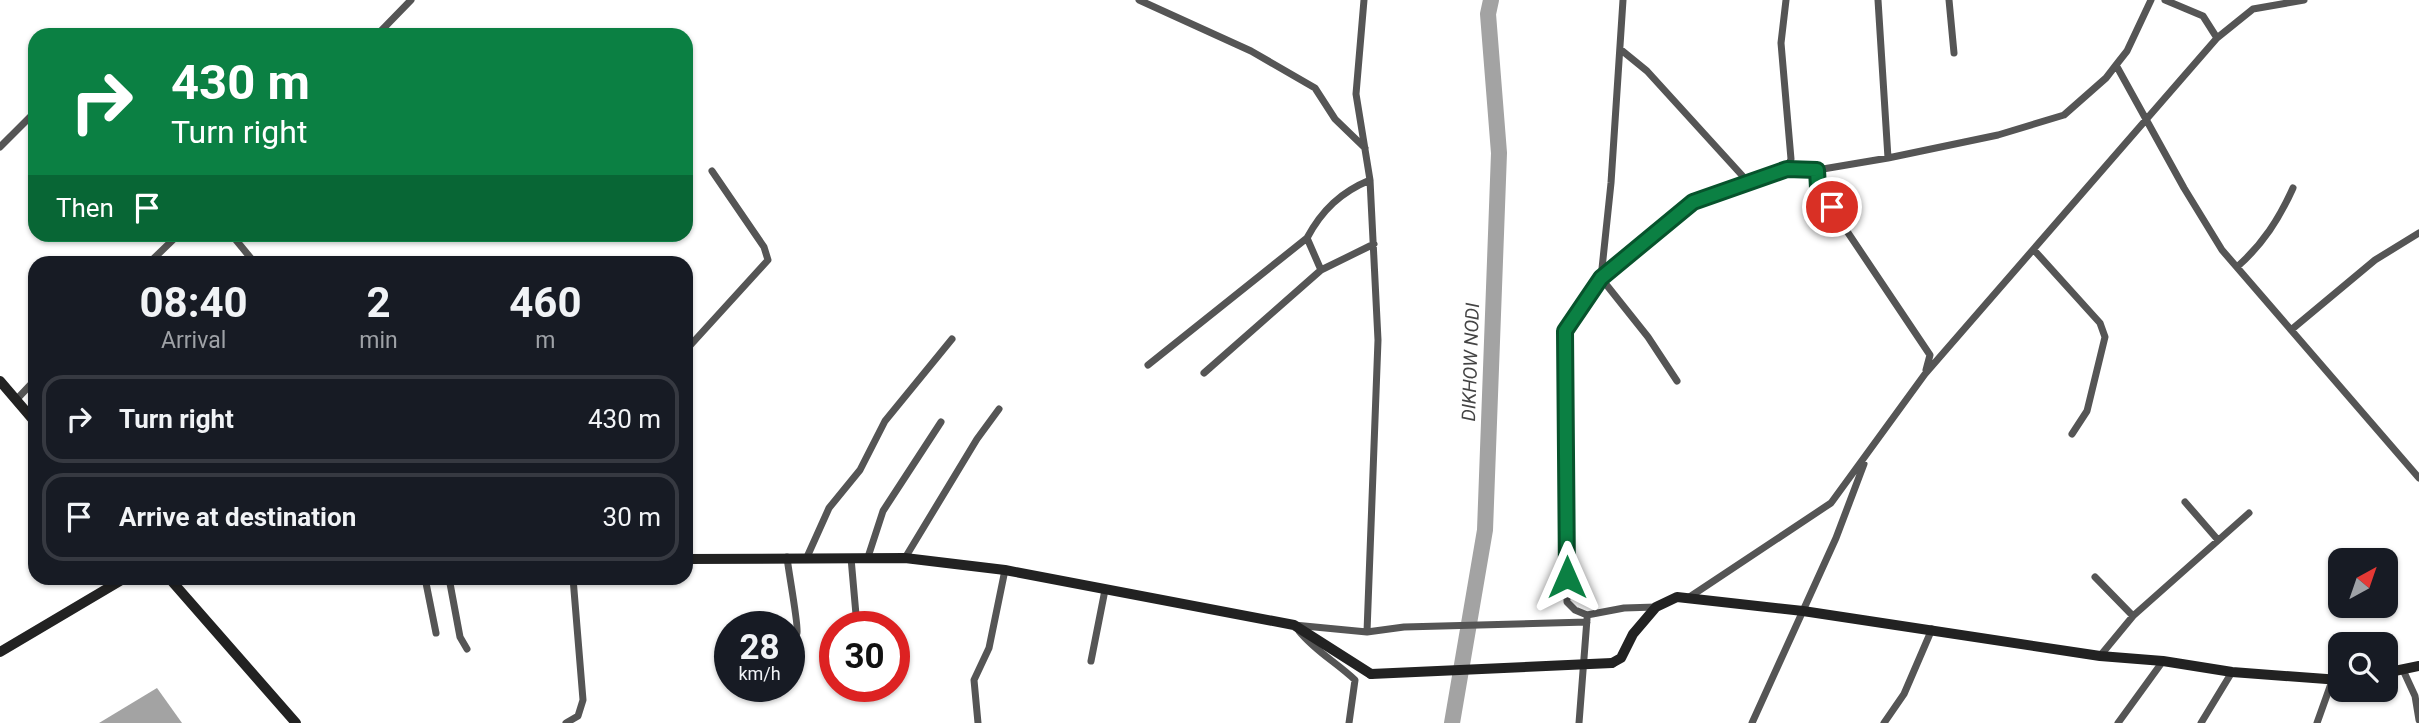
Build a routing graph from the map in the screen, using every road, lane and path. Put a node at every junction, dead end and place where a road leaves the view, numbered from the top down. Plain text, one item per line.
1 (411, 0) edge
2 (1139, 0) edge
3 (1364, 0) edge
4 (1623, 0) edge
5 (1786, 0) edge
6 (1878, 0) edge
7 (1949, 0) edge
8 (2151, 0) edge
9 (2165, 0) edge
10 (2304, 0) edge
11 (384, 28) edge
12 (2217, 38) junction
13 (1620, 49) junction
14 (1954, 53) dead end
15 (2116, 65) junction
16 (28, 119) edge
17 (2148, 120) junction
18 (0, 147) edge
19 (1365, 148) junction
20 (1888, 158) junction
21 (1787, 169) junction
22 (1817, 170) junction
23 (712, 171) dead end
24 (1370, 180) junction
25 (1749, 183) junction
26 (2293, 188) dead end
27 (2419, 233) edge
28 (1307, 238) junction
29 (170, 242) edge
30 (238, 242) edge
31 (1374, 244) junction
32 (2034, 250) junction
33 (156, 256) edge
34 (249, 256) edge
35 (2237, 267) junction
36 (1321, 270) junction
37 (1601, 278) junction
38 (2291, 330) junction
39 (952, 339) dead end
40 (693, 342) edge
41 (1148, 365) dead end
42 (1204, 373) dead end
43 (1925, 374) junction
44 (0, 381) edge
45 (1677, 381) dead end
46 (28, 387) edge
47 (16, 400) junction
48 (999, 410) dead end
49 (28, 414) edge
50 (941, 422) dead end
51 (2072, 435) dead end
52 (1867, 457) junction
53 (2419, 478) edge
54 (2185, 502) dead end
55 (2249, 513) dead end
56 (2218, 540) junction
57 (787, 557) junction
58 (807, 557) junction
59 (868, 557) junction
60 (850, 558) junction
61 (905, 558) junction
62 (693, 559) edge
63 (1005, 570) junction
64 (2095, 577) dead end
65 (113, 585) edge
66 (175, 585) edge
67 (426, 585) edge
68 (450, 585) edge
69 (574, 585) edge
70 (1105, 590) junction
71 (1687, 598) junction
72 (1656, 607) junction
73 (794, 611) edge
74 (856, 611) edge
75 (1803, 611) junction
76 (2133, 616) junction
77 (1587, 619) junction
78 (1294, 625) junction
79 (1932, 629) junction
80 (1367, 632) junction
81 (436, 633) dead end
82 (467, 649) dead end
83 (0, 652) edge
84 (2100, 656) junction
85 (1091, 661) dead end
86 (2163, 661) junction
87 (2419, 666) edge
88 (2403, 670) junction
89 (2398, 671) edge
90 (2232, 672) junction
91 (2328, 679) edge
92 (2328, 699) edge
93 (2419, 720) edge
94 (296, 723) edge
95 (566, 723) edge
96 (978, 723) edge
97 (1349, 723) edge
98 (1579, 723) edge
99 (1752, 723) edge
100 (1885, 723) edge
101 (2118, 723) edge
102 (2201, 723) edge
103 (2318, 723) edge

1 - 11 street
2 - 19 street
3 - 19 street
4 - 13 street
5 - 21 street
6 - 20 street
7 - 14 street
8 - 15 street
9 - 12 street
10 - 12 street
12 - 17 street
13 - 25 street
13 - 37 street
15 - 17 street
15 - 20 street
16 - 18 street
17 - 32 street
17 - 35 street
19 - 24 street
20 - 22 street
21 - 22 street
21 - 25 street
22 - 43 street
23 - 40 street
24 - 28 street
24 - 31 street
25 - 37 street
26 - 35 street
27 - 38 street
28 - 36 street
28 - 41 street
29 - 33 street
30 - 34 street
31 - 36 street
31 - 80 street
32 - 43 street
32 - 51 street
35 - 38 street
36 - 42 street
37 - 45 street
37 - 77 street
38 - 53 street
39 - 58 street
43 - 52 street
44 - 47 main road
46 - 47 street
47 - 49 main road
48 - 61 street
50 - 59 street
52 - 71 street
52 - 75 street
54 - 56 street
55 - 56 street
56 - 76 street
57 - 58 main road
57 - 62 main road
57 - 73 street
58 - 60 main road
59 - 60 main road
59 - 61 main road
60 - 74 street
61 - 63 main road
63 - 70 main road
63 - 96 street
64 - 76 street
65 - 83 main road
66 - 94 main road
67 - 81 street
68 - 82 street
69 - 95 street
70 - 78 main road
70 - 85 street
71 - 72 main road
71 - 75 main road
72 - 77 street
72 - 78 main road, bridge
75 - 79 main road
75 - 99 street
76 - 84 street
77 - 80 street
77 - 98 street
78 - 80 street
78 - 97 street
79 - 84 main road
79 - 100 street
84 - 86 main road
86 - 90 main road
86 - 101 street
87 - 88 main road
88 - 89 main road
88 - 93 street
90 - 91 main road
90 - 102 street
92 - 103 street

